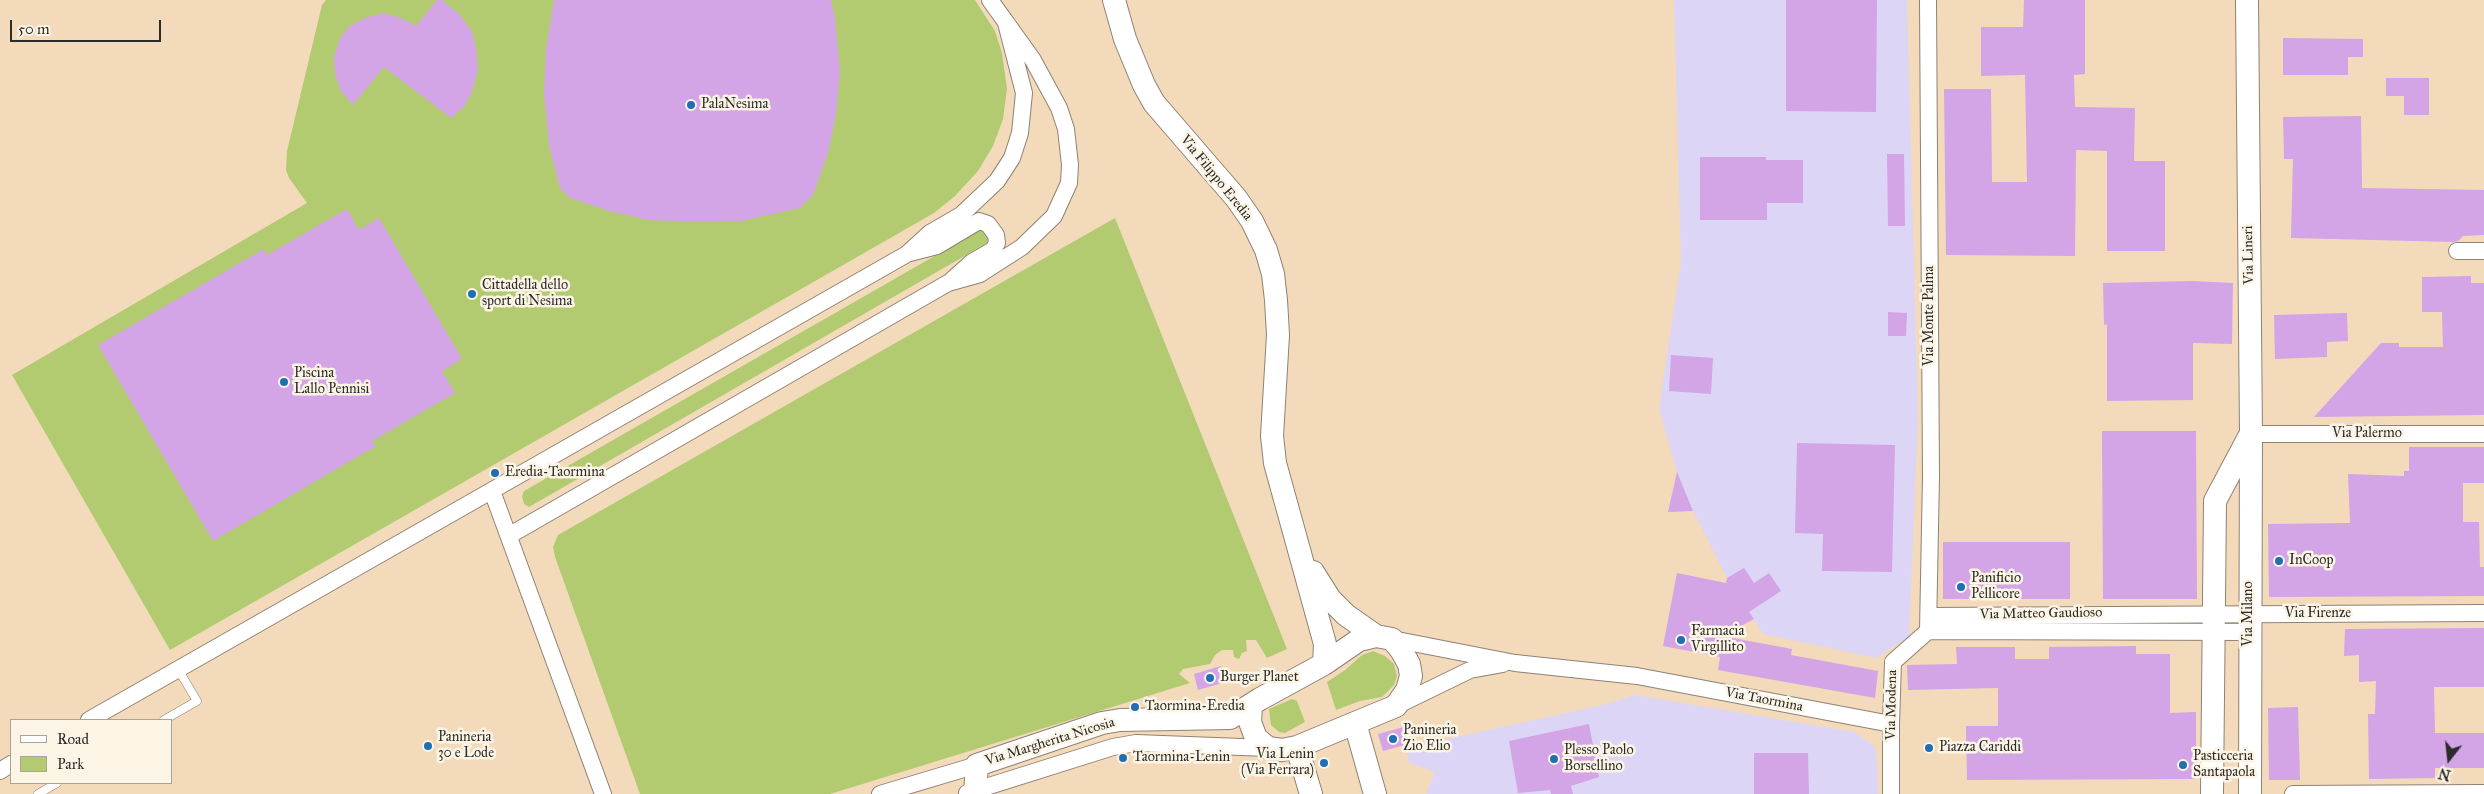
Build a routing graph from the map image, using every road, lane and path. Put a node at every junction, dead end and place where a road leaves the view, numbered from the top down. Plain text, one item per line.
1 (990, 0) edge
2 (1114, 0) edge
3 (1928, 0) edge
4 (2247, 0) edge
5 (1006, 23) junction
6 (2457, 251) dead end
7 (2484, 251) edge
8 (908, 254) junction
9 (948, 283) junction
10 (2251, 434) junction
11 (2484, 434) edge
12 (492, 491) junction
13 (510, 534) junction
14 (1299, 546) junction
15 (2484, 613) edge
16 (2090, 614) junction
17 (2153, 614) joint
18 (2214, 622) junction
19 (1929, 623) junction
20 (2249, 623) junction
21 (2090, 632) junction
22 (1384, 638) junction
23 (1515, 662) junction
24 (1324, 664) junction
25 (178, 669) junction
26 (1251, 706) junction
27 (1396, 706) junction
28 (91, 719) edge
29 (166, 719) edge
30 (1355, 723) junction
31 (1891, 724) junction
32 (1297, 747) junction
33 (1268, 748) junction
34 (977, 765) junction
35 (55, 784) edge
36 (1308, 785) edge
37 (972, 793) edge
38 (2484, 793) edge
39 (38, 794) edge
40 (604, 794) edge
41 (880, 794) edge
42 (1375, 794) edge
43 (1892, 794) edge
44 (2212, 794) edge
45 (2250, 794) edge
46 (2293, 794) edge

1 - 5 street
2 - 14 main road, Via Filippo Eredia
3 - 19 street, Via Monte Palma
4 - 10 main road, Via Lineri
5 - 8 street
5 - 9 street
6 - 7 street
8 - 9 street
8 - 12 street
9 - 13 street
10 - 11 street, Via Palermo
10 - 18 main road, Via Lineri
10 - 20 main road, Via Milano
12 - 13 street
12 - 25 street
13 - 40 street
14 - 22 main road
14 - 24 main road
15 - 20 street, Via Firenze
16 - 17 street, Via Matteo Gaudioso
16 - 19 street, Via Matteo Gaudioso
16 - 21 street
17 - 18 street, Via Firenze
18 - 20 street, Via Firenze
18 - 21 street, Via Firenze
18 - 44 main road
19 - 21 street, Via Firenze
19 - 31 street, Via Modena
20 - 45 main road, Via Milano
22 - 23 street
22 - 24 main road, Via Margherita Nicosia
22 - 27 main road
23 - 27 street
23 - 31 street, Via Taormina
24 - 26 main road, Via Margherita Nicosia
25 - 28 street
25 - 29 lane
26 - 33 main road
26 - 34 main road, Via Margherita Nicosia
27 - 30 main road
30 - 32 main road
30 - 42 main road
31 - 43 street, Via Modena
32 - 33 main road
32 - 36 main road
33 - 37 street, Via Margherita Nicosia
34 - 37 main road
34 - 41 street, Via Margherita Nicosia
35 - 39 lane
38 - 46 street

